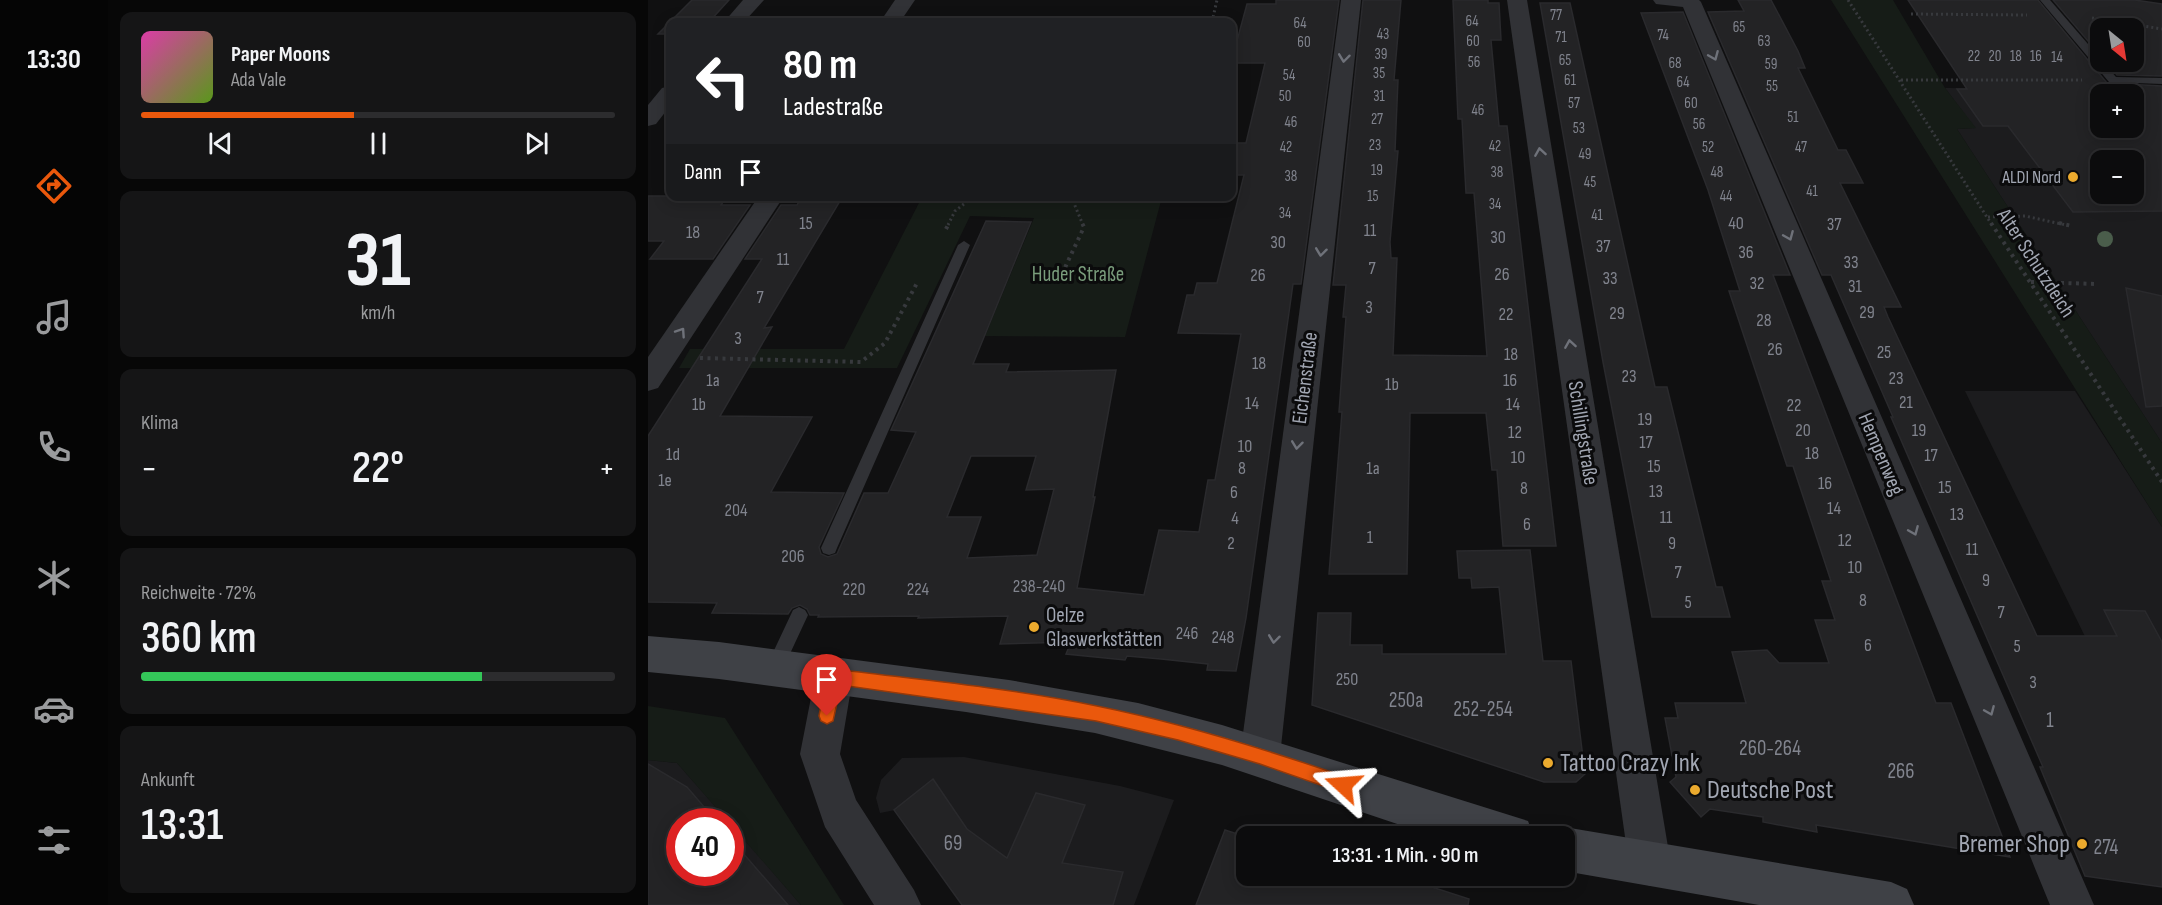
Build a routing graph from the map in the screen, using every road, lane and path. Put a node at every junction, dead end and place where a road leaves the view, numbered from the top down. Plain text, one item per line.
1 (754, 0) edge
2 (905, 0) edge
3 (1217, 0) edge
4 (1351, 0) edge
5 (1516, 0) edge
6 (1848, 0) edge
7 (2044, 0) edge
8 (1677, 1) edge
9 (738, 18) edge
10 (893, 18) edge
11 (1213, 18) edge
12 (1900, 80) junction
13 (2113, 80) junction
14 (2162, 81) edge
15 (666, 98) edge
16 (648, 119) edge
17 (769, 201) edge
18 (968, 201) edge
19 (1073, 201) edge
20 (1988, 217) junction
21 (2072, 226) dead end
22 (944, 232) dead end
23 (964, 245) dead end
24 (1062, 274) dead end
25 (917, 282) dead end
26 (2030, 282) junction
27 (2097, 284) dead end
28 (664, 357) junction
29 (648, 380) edge
30 (2162, 482) edge
31 (829, 548) dead end
32 (799, 615) dead end
33 (648, 654) edge
34 (775, 667) junction
35 (834, 677) junction
36 (1260, 756) junction
37 (1468, 826) edge
38 (1575, 851) edge
39 (1650, 865) junction
40 (899, 905) edge
41 (1891, 905) edge
42 (2072, 905) edge

1 - 9 street
2 - 10 street
3 - 11 path
4 -> 36 street, Eichenstraße
39 -> 5 street, Schillingstraße
6 - 12 path, Alter Schutzdeich
7 - 13 lane
8 -> 42 street, Hempenweg
12 - 13 path
12 - 20 path, Alter Schutzdeich
13 - 14 lane
15 - 16 street
28 -> 17 street
18 - 22 path
19 - 24 path
20 - 21 path
20 - 26 path, Alter Schutzdeich
23 - 31 lane
25 - 28 path
26 - 27 path
26 - 30 path, Alter Schutzdeich
28 - 29 street
32 - 34 lane
33 - 34 street
34 - 35 street
35 - 36 street
35 - 40 street
36 - 37 street
38 - 39 street
39 - 41 street

